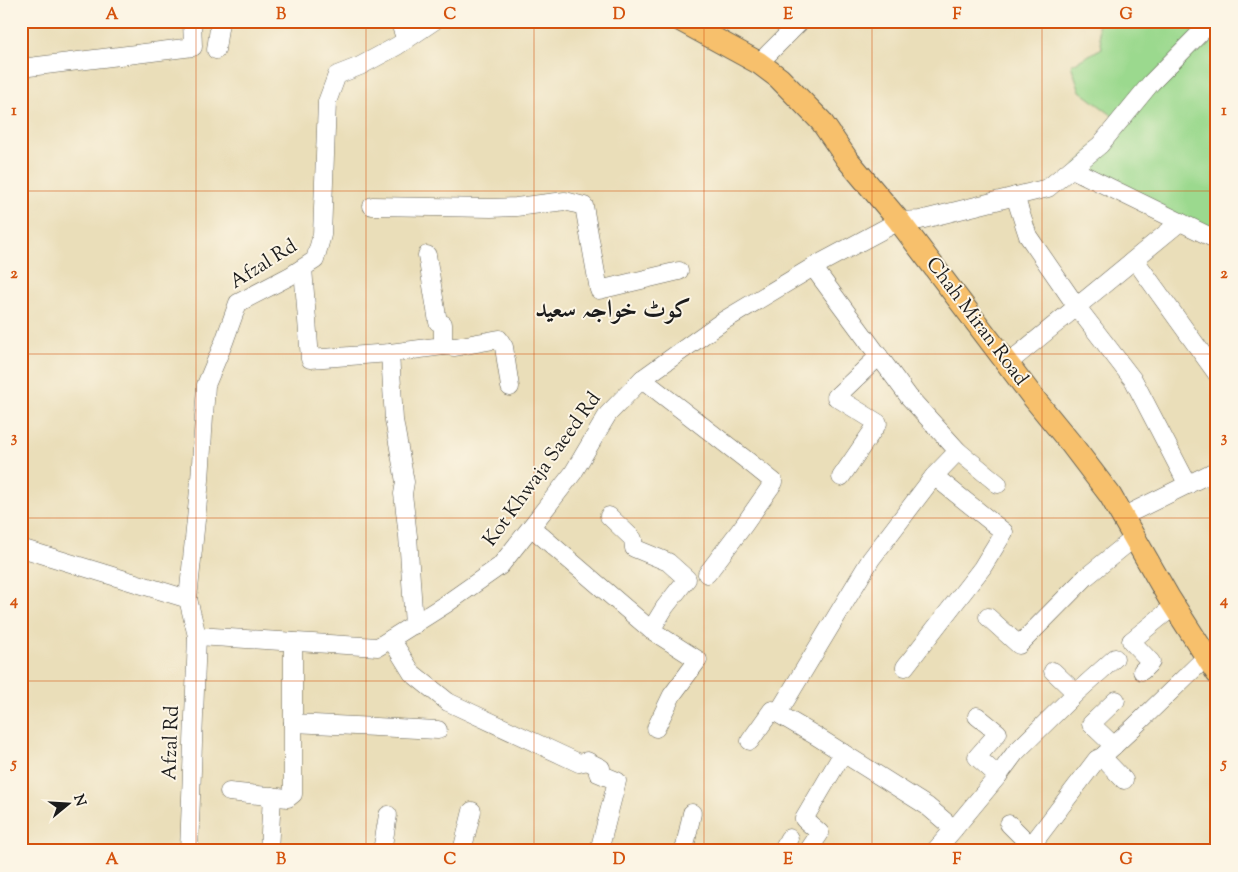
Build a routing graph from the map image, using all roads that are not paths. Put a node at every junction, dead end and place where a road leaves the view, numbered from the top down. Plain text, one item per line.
1 (192, 21) edge
2 (220, 21) edge
3 (399, 21) edge
4 (434, 21) edge
5 (682, 21) edge
6 (801, 21) edge
7 (1212, 21) edge
8 (406, 40) junction
9 (216, 50) dead end
10 (759, 63) junction
11 (21, 68) edge
12 (1072, 168) junction
13 (1015, 196) junction
14 (372, 206) dead end
15 (899, 221) junction
16 (1180, 222) junction
17 (1217, 240) edge
18 (427, 255) dead end
19 (1135, 260) junction
20 (813, 267) junction
21 (302, 268) junction
22 (679, 271) dead end
23 (1077, 307) junction
24 (443, 346) junction
25 (390, 353) junction
26 (879, 356) junction
27 (1007, 364) junction
28 (1217, 374) edge
29 (642, 379) junction
30 (510, 387) dead end
31 (958, 451) junction
32 (841, 476) dead end
33 (934, 476) junction
34 (1215, 477) edge
35 (998, 484) dead end
36 (1188, 484) junction
37 (609, 516) dead end
38 (1122, 517) junction
39 (532, 527) junction
40 (1134, 538) junction
41 (21, 548) edge
42 (707, 574) dead end
43 (188, 599) junction
44 (1174, 606) junction
45 (988, 617) dead end
46 (414, 625) junction
47 (651, 630) junction
48 (197, 636) junction
49 (391, 639) junction
50 (293, 642) junction
51 (1115, 658) dead end
52 (1213, 663) edge
53 (906, 666) dead end
54 (1052, 671) dead end
55 (1142, 671) dead end
56 (1076, 693) junction
57 (1116, 700) dead end
58 (778, 713) junction
59 (977, 716) dead end
60 (293, 723) junction
61 (656, 728) dead end
62 (438, 730) dead end
63 (750, 741) dead end
64 (1108, 751) junction
65 (843, 753) junction
66 (998, 776) junction
67 (1124, 780) dead end
68 (229, 792) dead end
69 (272, 796) junction
70 (472, 811) dead end
71 (692, 813) dead end
72 (388, 815) dead end
73 (1009, 824) dead end
74 (954, 829) junction
75 (1027, 848) edge
76 (189, 851) edge
77 (270, 851) edge
78 (382, 851) edge
79 (462, 851) edge
80 (599, 851) edge
81 (684, 851) edge
82 (808, 851) edge
83 (935, 851) edge

1 - 11 street
2 - 9 street
3 - 8 street
4 - 8 street, Afzal Rd
5 - 10 main road, Chah Miran Road
6 - 10 street
7 - 12 street
8 - 21 street, Afzal Rd
10 - 15 main road, Chah Miran Road
12 - 13 street
12 - 16 street
13 - 15 street
13 - 23 street
14 - 22 street
15 - 20 street, Kot Khwaja Saeed Rd
15 - 27 main road, Chah Miran Road
16 - 17 street
16 - 19 street
18 - 24 street
19 - 23 street
19 - 28 street
20 - 26 street
20 - 29 street, Kot Khwaja Saeed Rd
21 - 25 street
21 - 43 street, Afzal Rd
23 - 27 street
23 - 36 street
24 - 25 street
24 - 30 street
25 - 46 street
26 - 31 street
26 - 32 street
27 - 38 main road, Chah Miran Road
29 - 39 street, Kot Khwaja Saeed Rd
29 - 42 street
31 - 33 street
31 - 35 street
33 - 53 street
33 - 58 street
34 - 36 street
36 - 38 street
37 - 47 street
38 - 40 main road, Chah Miran Road
39 - 46 street, Kot Khwaja Saeed Rd
39 - 47 street
40 - 44 main road, Chah Miran Road
40 - 45 street
41 - 43 street
43 - 48 street
44 - 52 main road, Chah Miran Road
44 - 55 street
46 - 49 street, Kot Khwaja Saeed Rd
47 - 61 street
48 - 50 street, Kot Khwaja Saeed Rd
48 - 76 street, Afzal Rd
49 - 50 street, Kot Khwaja Saeed Rd
49 - 80 street
50 - 60 street
51 - 56 street
52 - 64 street
54 - 56 street
56 - 66 street
57 - 64 street
58 - 63 street
58 - 65 street
59 - 66 street
60 - 62 street
60 - 69 street
64 - 67 street
64 - 75 street
65 - 74 street
65 - 82 street
66 - 74 street
68 - 69 street
69 - 77 street
70 - 79 street
71 - 81 street
72 - 78 street
73 - 75 street
74 - 83 street

